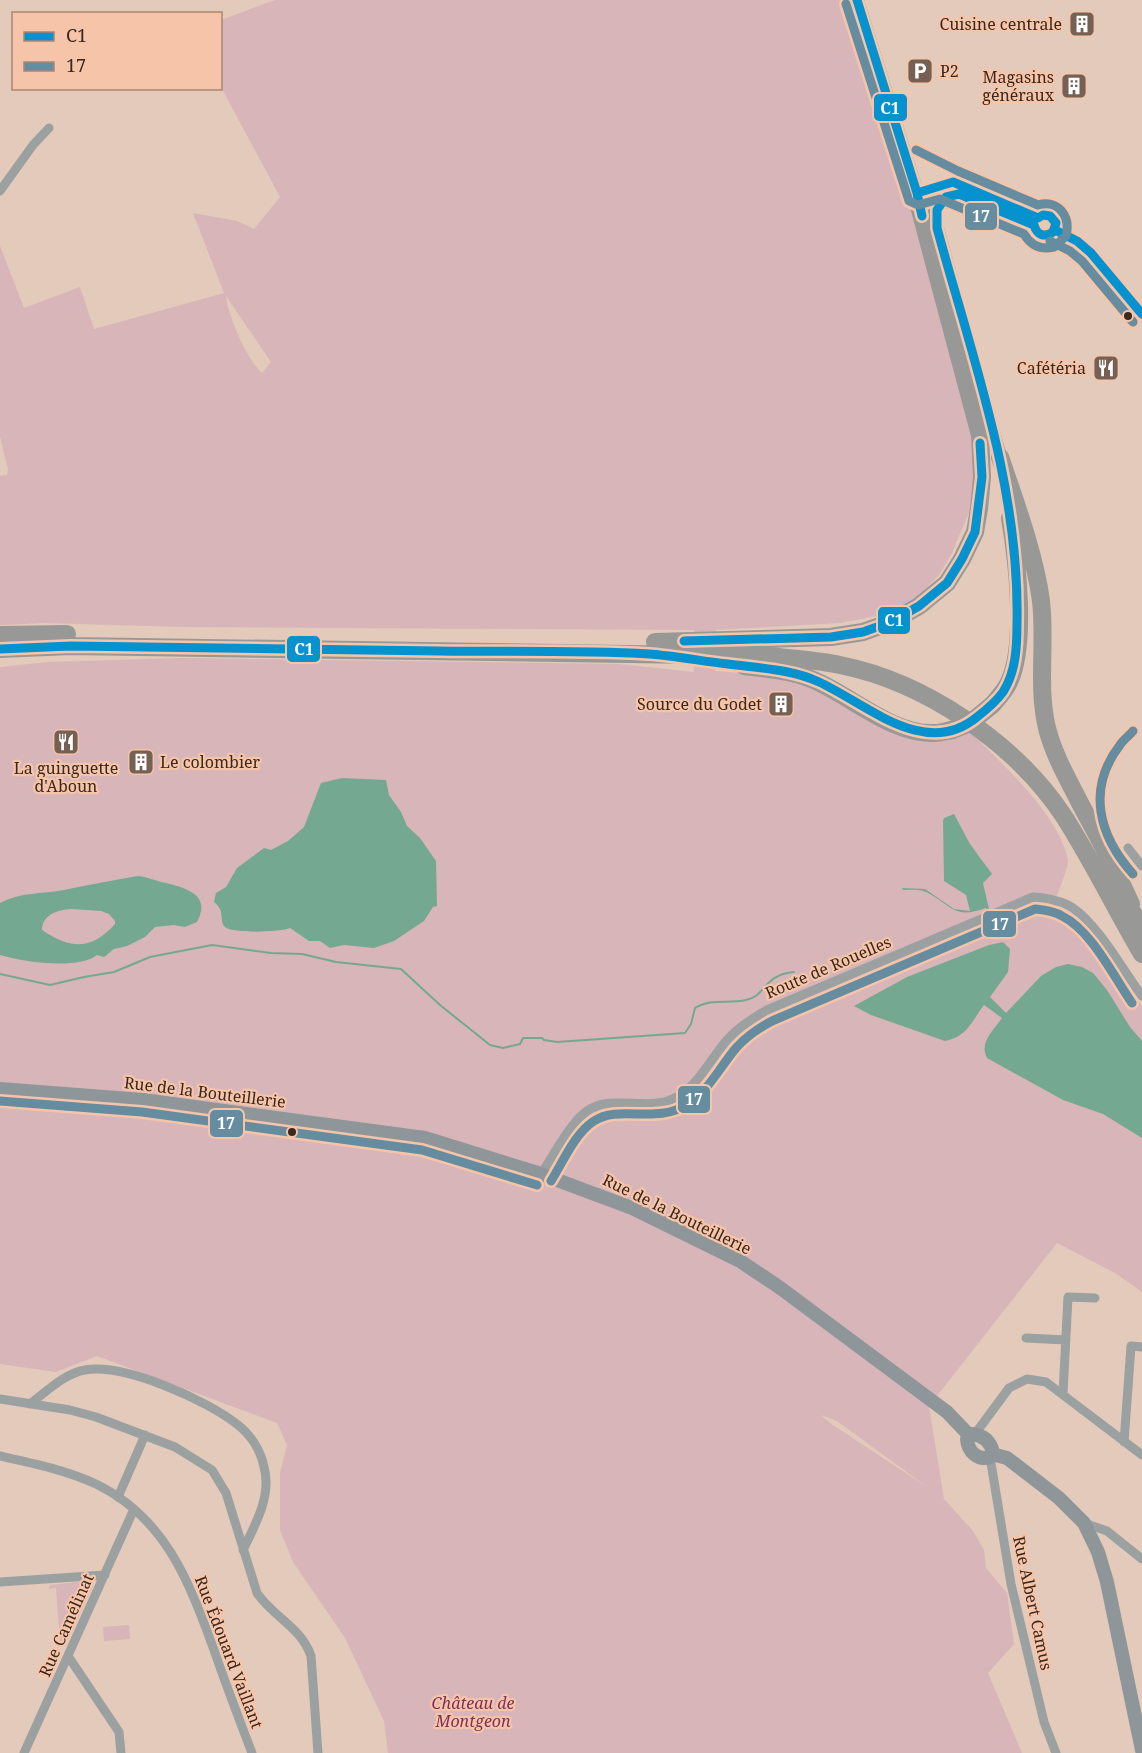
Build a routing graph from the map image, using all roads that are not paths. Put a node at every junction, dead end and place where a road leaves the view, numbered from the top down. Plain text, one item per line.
1 (856, 0) edge
2 (50, 128) dead end
3 (0, 191) edge
4 (917, 193) junction
5 (1000, 457) junction
6 (0, 635) edge
7 (652, 648) junction
8 (0, 649) edge
9 (1128, 848) dead end
10 (1142, 866) edge
11 (1142, 928) edge
12 (1142, 954) edge
13 (1142, 996) edge
14 (0, 1089) edge
15 (541, 1174) junction
16 (1095, 1298) dead end
17 (1026, 1338) dead end
18 (1066, 1340) junction
19 (1142, 1347) edge
20 (1063, 1393) junction
21 (0, 1399) edge
22 (30, 1404) junction
23 (972, 1434) junction
24 (145, 1435) junction
25 (1124, 1442) junction
26 (1142, 1455) edge
27 (0, 1456) edge
28 (992, 1456) junction
29 (118, 1497) junction
30 (134, 1509) junction
31 (1084, 1523) junction
32 (243, 1550) junction
33 (1142, 1559) edge
34 (105, 1575) junction
35 (0, 1582) edge
36 (68, 1656) junction
37 (1142, 1750) edge
38 (24, 1753) edge
39 (121, 1753) edge
40 (252, 1753) edge
41 (318, 1753) edge
42 (1056, 1753) edge

1 - 4 street
2 - 3 street
4 - 5 street
4 - 7 highway
5 - 7 highway, bridge
5 - 11 highway
6 - 7 highway
7 - 8 highway
7 - 11 highway
7 - 12 highway
9 - 10 street
13 - 15 street, Route de Rouelles
14 - 15 street, Rue de la Bouteillerie
15 - 23 street, Rue de la Bouteillerie
16 - 18 street
17 - 18 street
18 - 20 street
19 - 25 street
20 - 23 street
20 - 25 street
21 - 22 street
22 - 24 street
22 - 32 street
23 - 28 street, Rue de la Bouteillerie
24 - 29 street
24 - 32 street
25 - 26 street
27 - 29 street, Rue Édouard Vaillant
28 - 31 street
28 - 42 street, Rue Albert Camus
29 - 30 street, Rue Édouard Vaillant
30 - 34 street, Rue Camélinat
30 - 40 street, Rue Édouard Vaillant
31 - 33 street
31 - 37 street
32 - 41 street
34 - 35 street
34 - 36 street, Rue Camélinat
36 - 38 street, Rue Camélinat
36 - 39 street

